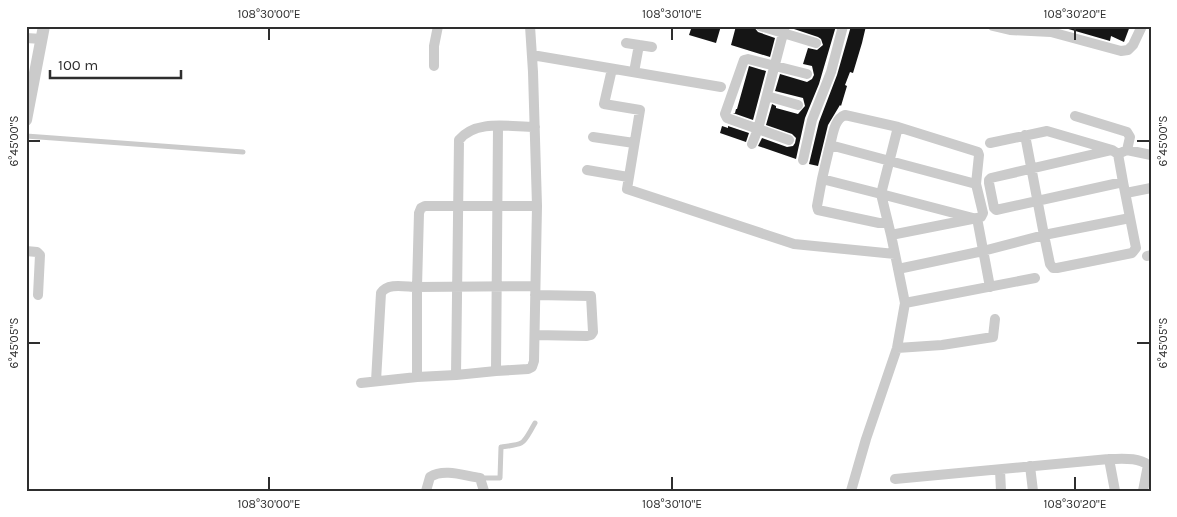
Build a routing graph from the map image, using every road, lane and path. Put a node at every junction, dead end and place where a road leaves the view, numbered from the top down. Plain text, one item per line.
1 (438, 26) edge
2 (530, 26) edge
3 (760, 26) edge
4 (843, 26) edge
5 (993, 26) edge
6 (1142, 26) edge
7 (784, 30) edge
8 (43, 32) edge
9 (26, 38) edge
10 (626, 43) dead end
11 (816, 43) dead end
12 (639, 45) junction
13 (652, 47) dead end
14 (532, 55) junction
15 (434, 66) dead end
16 (775, 66) junction
17 (612, 69) junction
18 (634, 72) junction
19 (807, 74) dead end
20 (721, 86) dead end
21 (767, 96) junction
22 (28, 97) edge
23 (798, 105) dead end
24 (1075, 116) dead end
25 (26, 120) edge
26 (498, 127) junction
27 (535, 127) junction
28 (898, 127) junction
29 (758, 129) junction
30 (1025, 135) junction
31 (26, 136) edge
32 (593, 137) dead end
33 (789, 140) dead end
34 (634, 143) junction
35 (990, 143) dead end
36 (752, 144) dead end
37 (830, 145) junction
38 (1119, 151) junction
39 (243, 152) dead end
40 (1151, 155) edge
41 (803, 160) dead end
42 (890, 160) junction
43 (1031, 168) junction
44 (587, 170) dead end
45 (628, 177) junction
46 (822, 179) junction
47 (1123, 182) junction
48 (976, 184) junction
49 (1151, 188) edge
50 (1126, 193) junction
51 (881, 194) junction
52 (1038, 202) junction
53 (458, 206) junction
54 (498, 206) junction
55 (537, 206) junction
56 (977, 218) junction
57 (1130, 218) junction
58 (888, 222) junction
59 (891, 235) junction
60 (1044, 235) junction
61 (26, 251) edge
62 (983, 251) junction
63 (895, 254) junction
64 (898, 269) junction
65 (1036, 278) dead end
66 (417, 287) junction
67 (457, 287) junction
68 (497, 287) junction
69 (990, 287) junction
70 (535, 290) junction
71 (38, 295) dead end
72 (904, 303) junction
73 (995, 319) dead end
74 (535, 335) junction
75 (897, 348) junction
76 (496, 371) junction
77 (456, 375) junction
78 (417, 377) junction
79 (376, 382) junction
80 (361, 383) dead end
81 (535, 423) dead end
82 (1110, 459) junction
83 (1030, 466) junction
84 (1000, 470) junction
85 (480, 478) junction
86 (895, 479) dead end
87 (426, 491) edge
88 (484, 491) edge
89 (850, 491) edge
90 (1001, 491) edge
91 (1033, 491) edge
92 (1114, 491) edge
93 (1143, 491) edge

1 - 15 street
2 - 14 street
3 - 7 street
4 - 41 street
5 - 6 street
7 - 11 street
7 - 16 street
8 - 9 street
8 - 22 street
10 - 12 street
12 - 13 street
12 - 18 street
14 - 17 street
14 - 27 street
16 - 19 street
16 - 21 street
16 - 29 street
17 - 18 street
17 - 34 street
18 - 20 street
21 - 23 street
21 - 29 street
22 - 25 street
24 - 38 street
26 - 27 street
26 - 53 street
26 - 54 street
27 - 55 street
28 - 37 street
28 - 42 street
28 - 48 street
29 - 33 street
29 - 36 street
30 - 35 street
30 - 38 street
30 - 43 street
31 - 39 lane
32 - 34 street
34 - 45 street
37 - 42 street
37 - 46 street
38 - 40 street
38 - 43 street
38 - 47 street
42 - 48 street
42 - 51 street
43 - 52 street
43 - 52 street
44 - 45 street
45 - 63 street
46 - 51 street
46 - 58 street
47 - 50 street
47 - 52 street
48 - 56 street
49 - 50 street
50 - 57 street
51 - 56 street
51 - 58 street
52 - 60 street
53 - 54 street
53 - 66 street
53 - 67 street
54 - 55 street
54 - 68 street
55 - 70 street
56 - 59 street
56 - 62 street
57 - 60 street
57 - 60 street
58 - 59 street
59 - 63 street
60 - 62 street
61 - 71 street
62 - 64 street
62 - 69 street
63 - 64 street
64 - 72 street
65 - 69 street
66 - 67 street
66 - 78 street
66 - 79 street
67 - 68 street
67 - 77 street
68 - 70 street
68 - 76 street
69 - 72 street
70 - 74 street
70 - 74 street
72 - 75 street
73 - 75 street
74 - 76 street
75 - 89 street
76 - 77 street
77 - 78 street
78 - 79 street
79 - 80 street
81 - 85 lane
82 - 83 street
82 - 92 street
82 - 93 street
83 - 84 street
83 - 91 street
84 - 86 street
84 - 90 street
85 - 87 street
85 - 88 street

